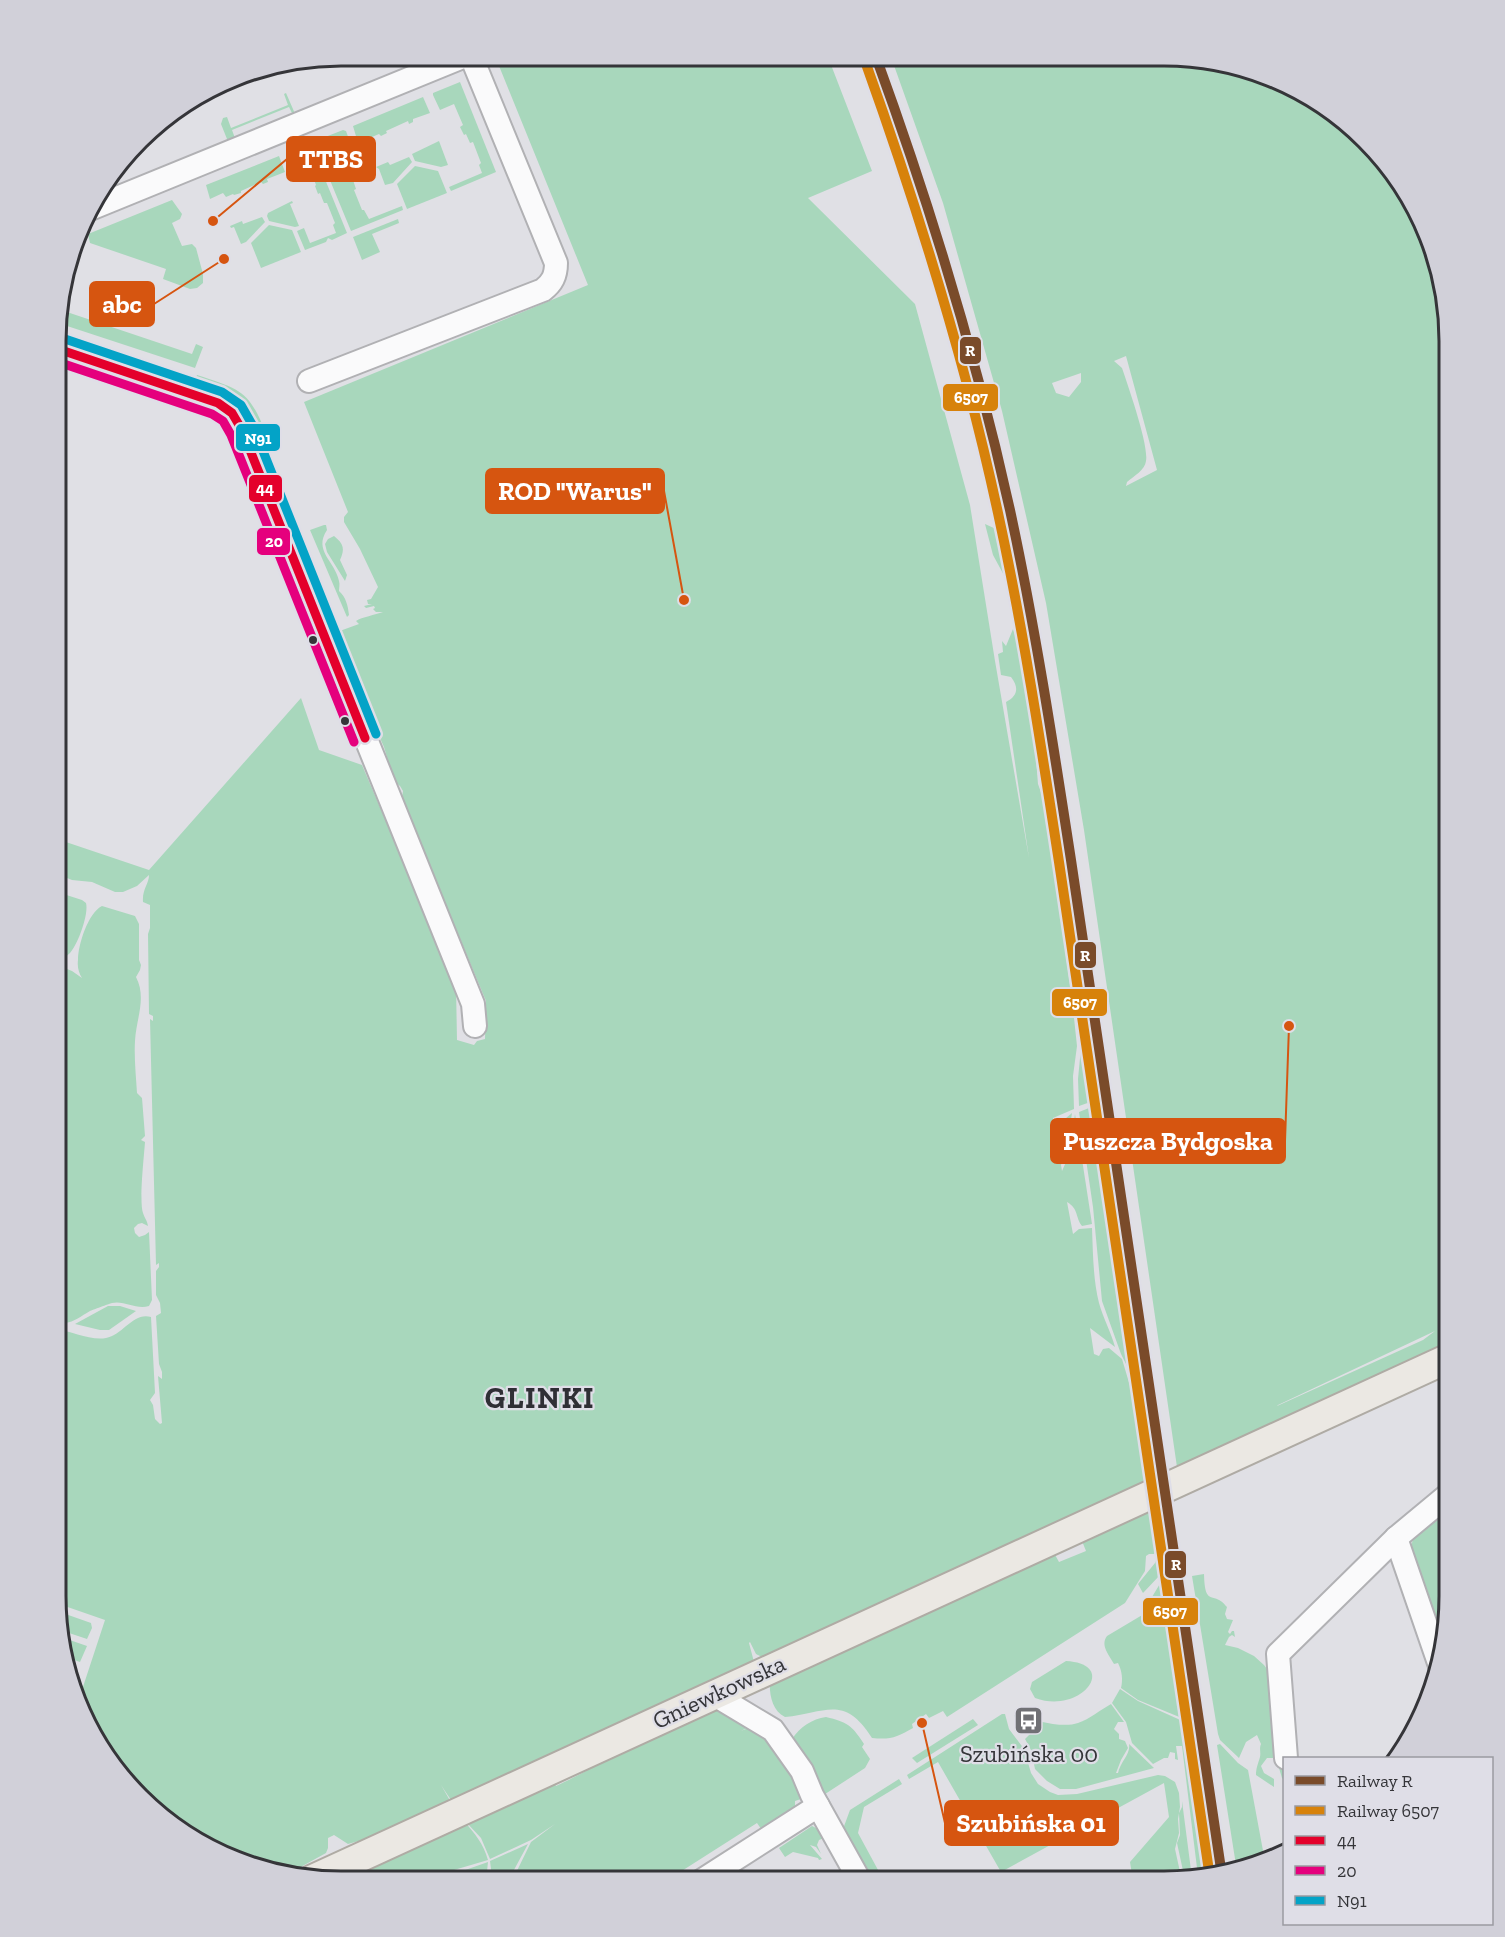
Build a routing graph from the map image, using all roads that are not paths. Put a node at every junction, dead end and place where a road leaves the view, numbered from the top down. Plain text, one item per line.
1 (440, 66) edge
2 (475, 66) edge
3 (102, 204) edge
4 (66, 352) edge
5 (309, 381) dead end
6 (476, 1026) dead end
7 (1439, 1363) edge
8 (1439, 1502) edge
9 (1396, 1538) junction
10 (1434, 1649) edge
11 (713, 1695) junction
12 (1286, 1757) edge
13 (818, 1806) junction
14 (332, 1871) edge
15 (717, 1871) edge
16 (854, 1871) edge

1 - 3 street
2 - 5 street
4 - 6 street
7 - 11 main road, Gniewkowska
8 - 9 street
9 - 10 street
9 - 12 street
11 - 13 street
11 - 14 main road, Gniewkowska
13 - 15 street
13 - 16 street

